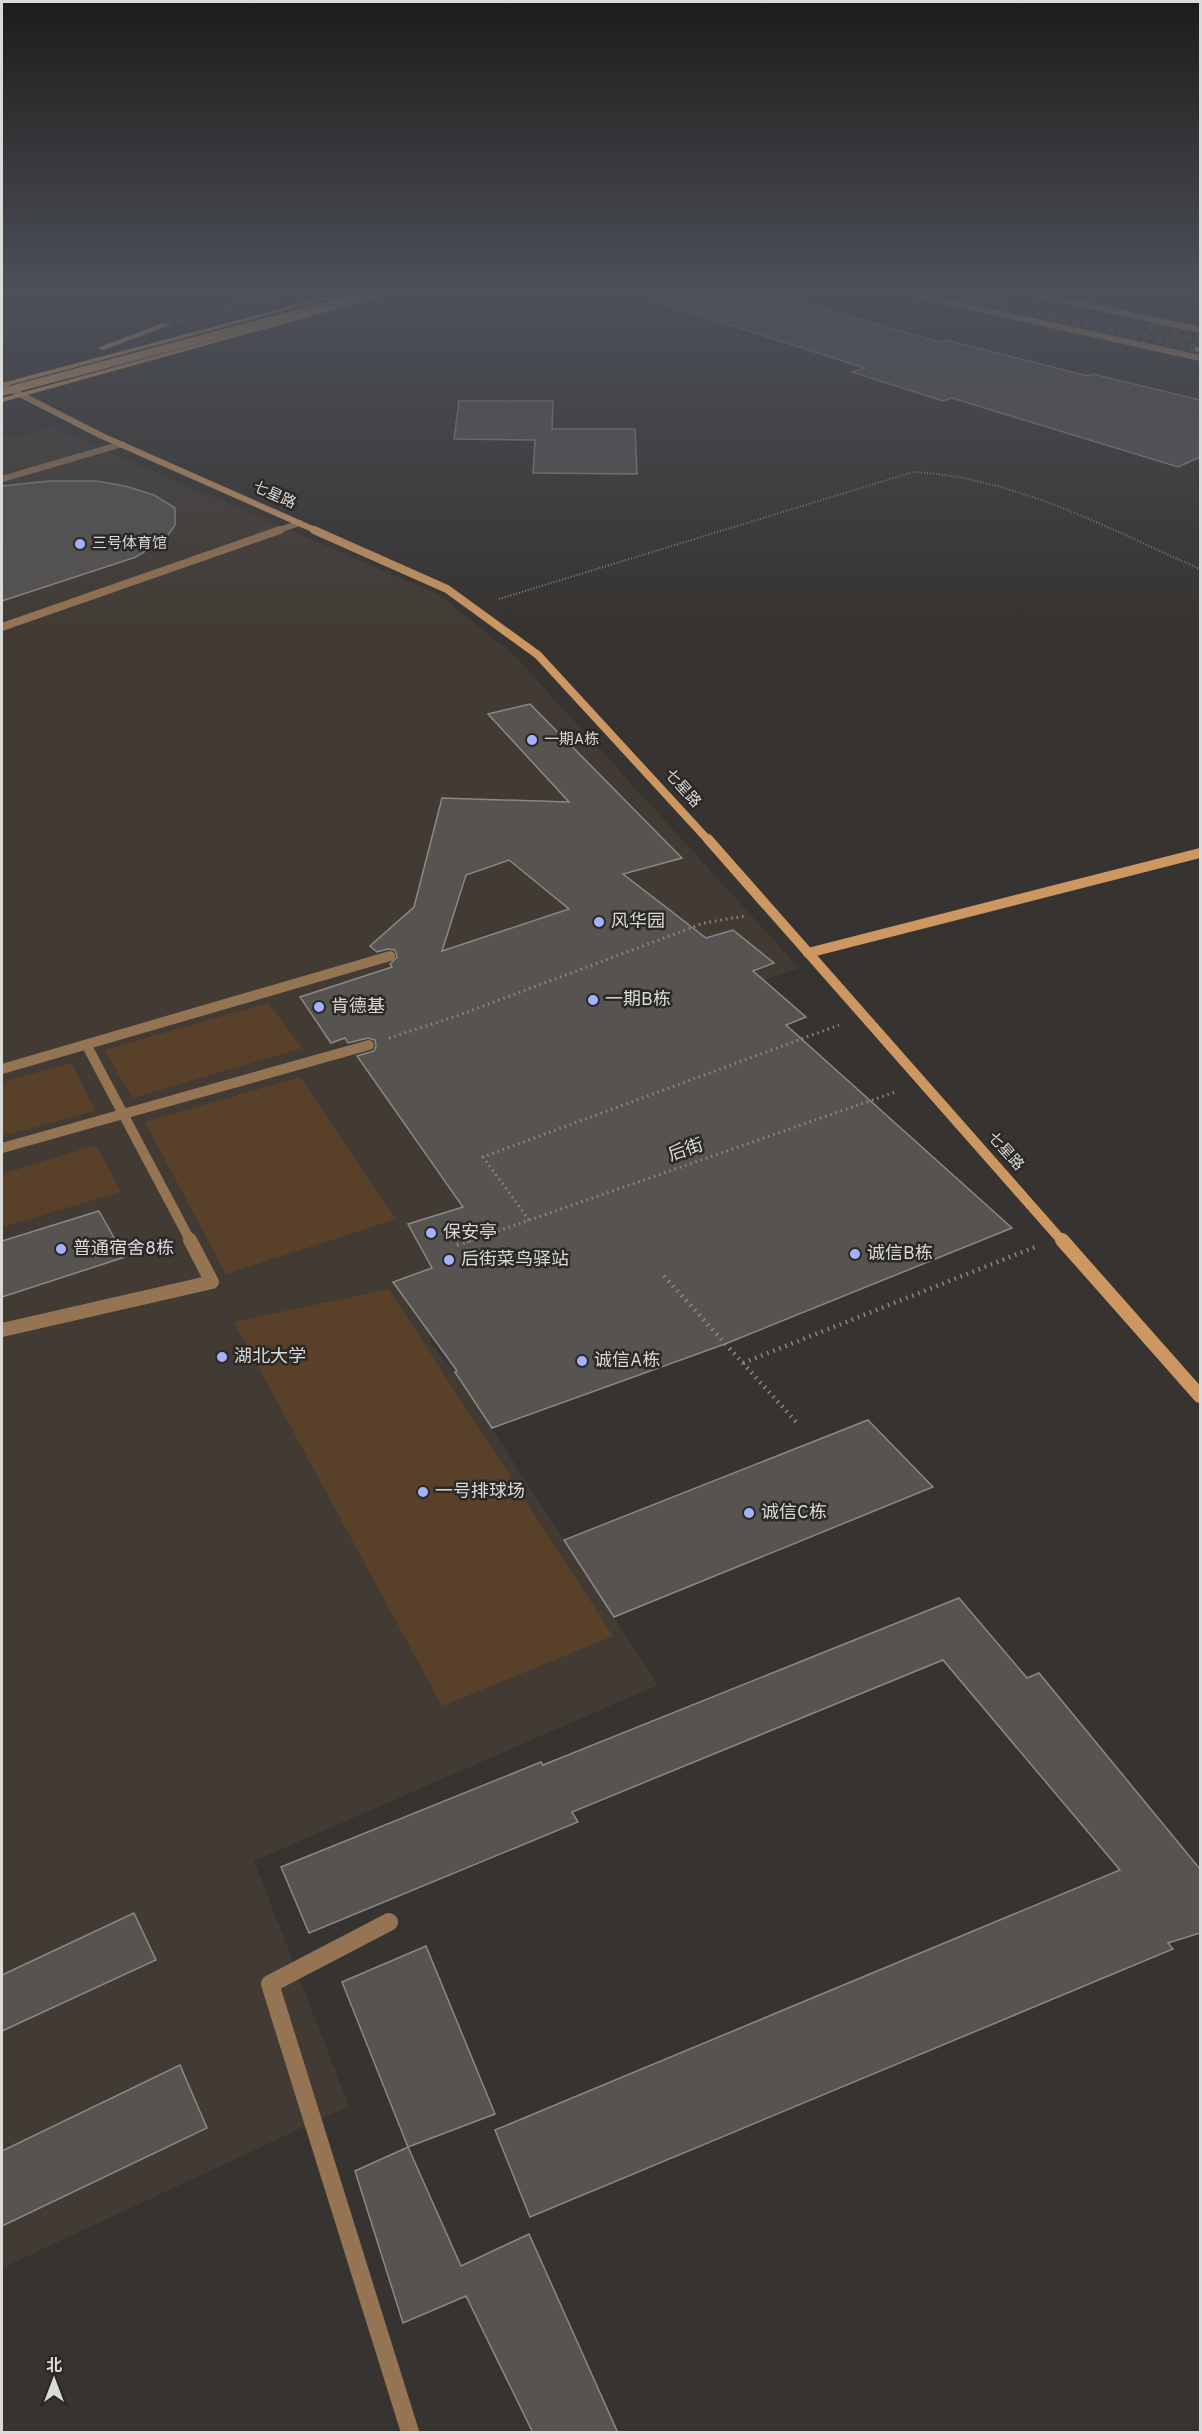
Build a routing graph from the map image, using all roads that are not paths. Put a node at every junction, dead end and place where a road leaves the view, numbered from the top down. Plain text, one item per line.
1 (44, 406) edge
2 (122, 444) junction
3 (2, 479) edge
4 (300, 523) junction
5 (2, 627) edge
6 (1200, 853) edge
7 (808, 953) junction
8 (390, 956) dead end
9 (369, 1045) road end
10 (87, 1046) junction
11 (2, 1070) edge
12 (123, 1114) junction
13 (2, 1149) edge
14 (2, 1330) edge
15 (1200, 1396) edge
16 (389, 1922) dead end
17 (410, 2433) edge

1 - 2 street, 七星路
2 - 3 street
2 - 4 street, 七星路
4 - 5 street
4 - 7 street, 七星路
6 - 7 street
7 - 15 street, 七星路
8 - 10 street
9 - 12 street
10 - 11 street
10 - 12 street
12 - 13 street
12 - 14 street
16 - 17 street

